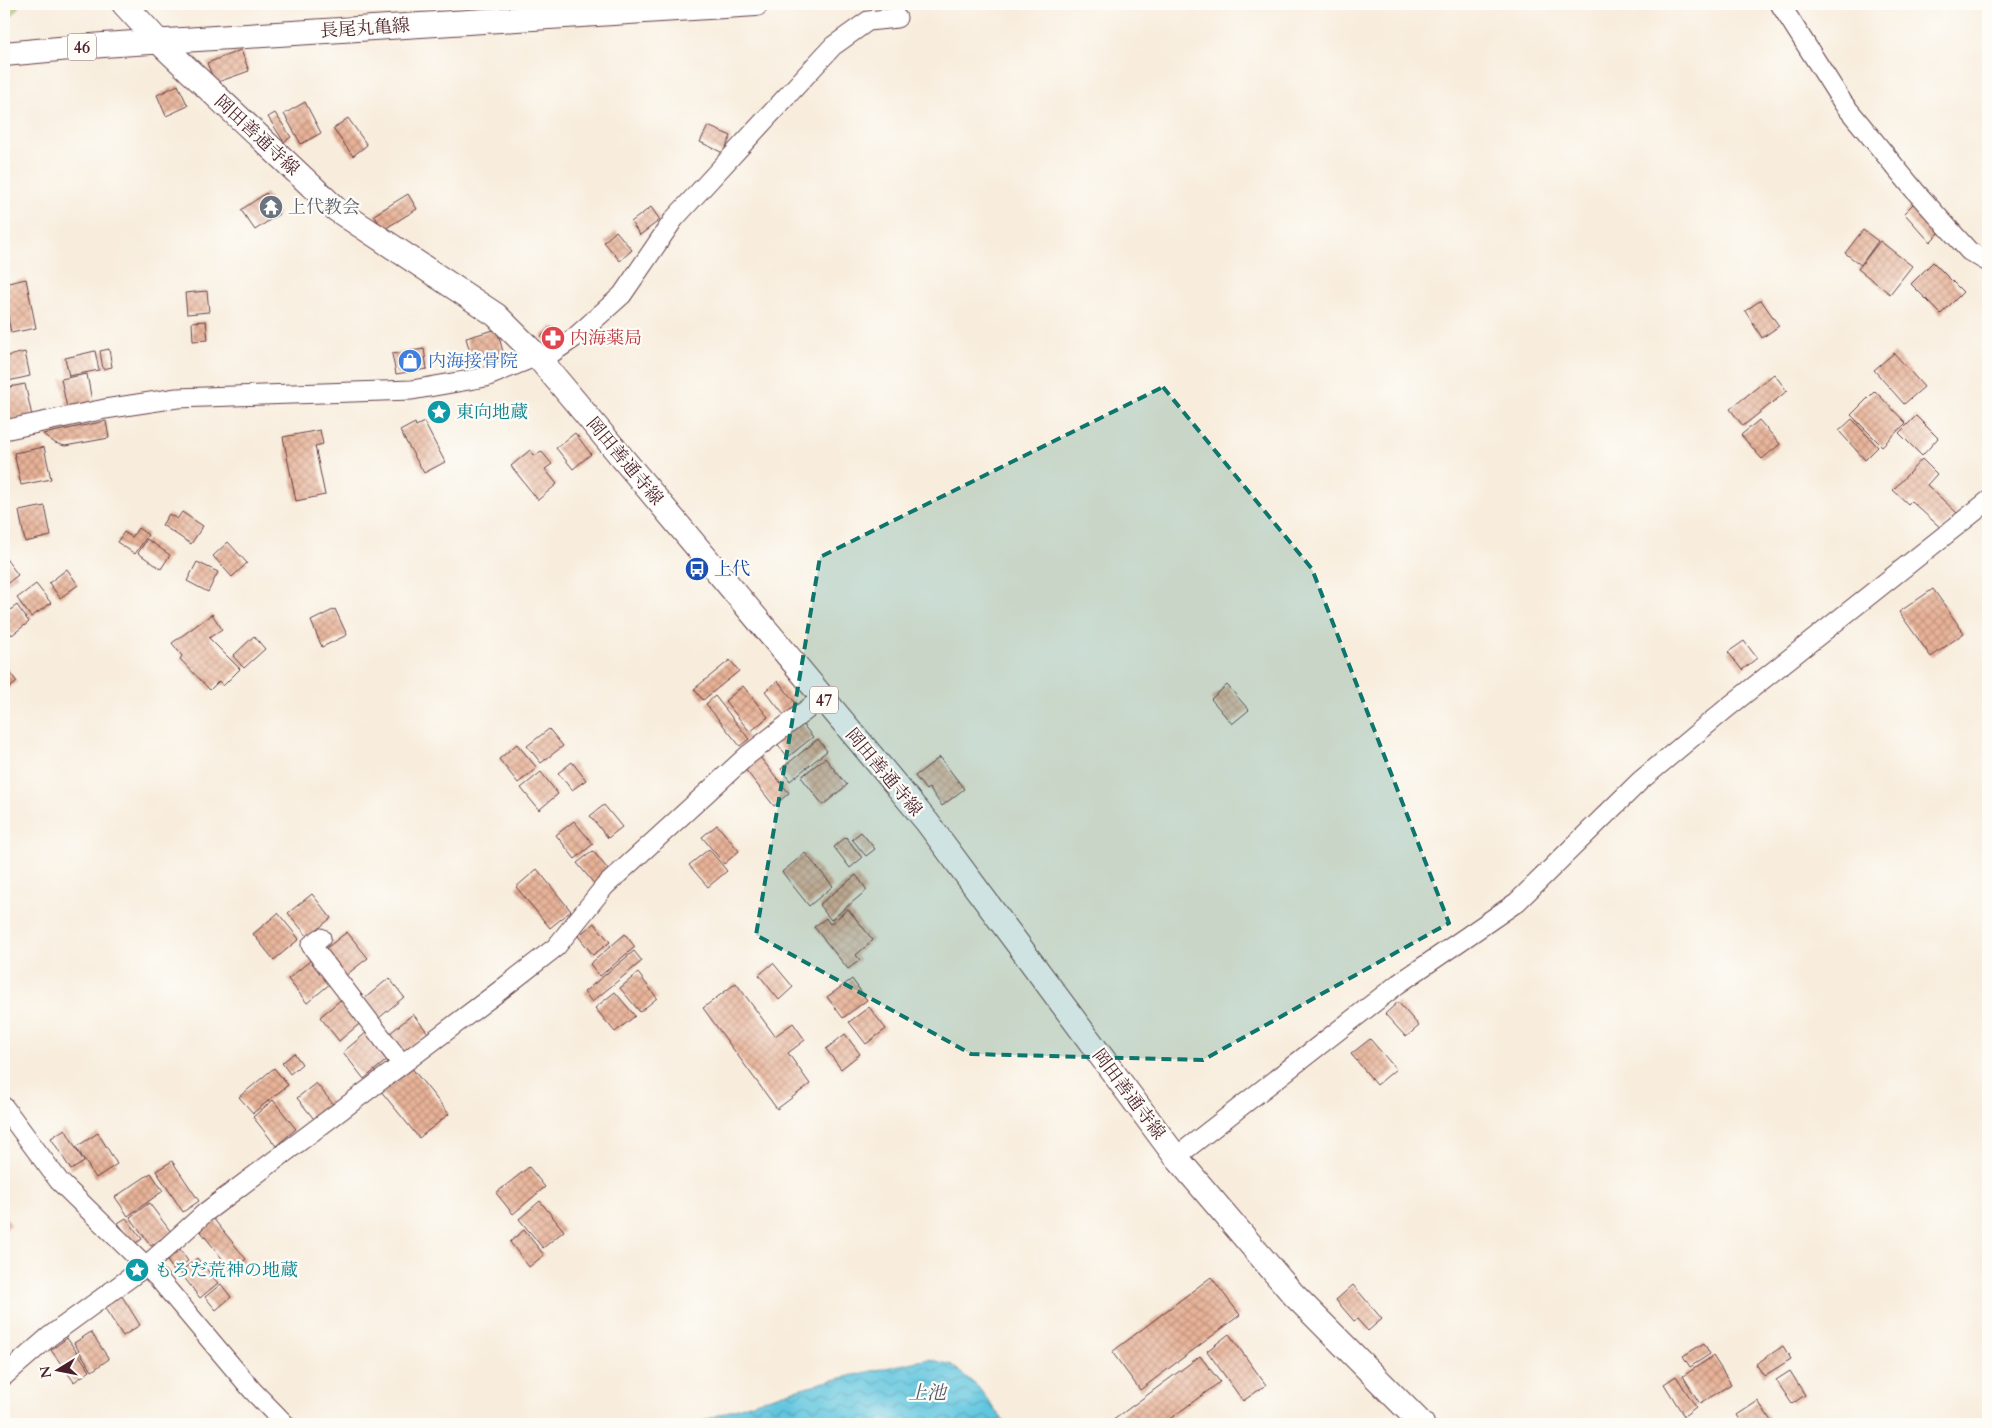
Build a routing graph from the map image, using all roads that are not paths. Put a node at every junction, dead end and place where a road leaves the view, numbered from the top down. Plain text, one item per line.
1 (124, 4) edge
2 (756, 4) edge
3 (1780, 4) edge
4 (867, 12) edge
5 (897, 18) dead end
6 (160, 42) junction
7 (4, 54) edge
8 (1988, 262) edge
9 (537, 356) junction
10 (4, 430) edge
11 (1988, 501) edge
12 (822, 698) junction
13 (310, 946) dead end
14 (402, 1064) junction
15 (4, 1107) edge
16 (1176, 1157) junction
17 (146, 1266) junction
18 (4, 1376) edge
19 (285, 1424) edge
20 (1422, 1424) edge

1 - 6 main road, 岡田善通寺線 / 47
2 - 6 main road, 長尾丸亀線 / 46
3 - 8 street
4 - 5 street
4 - 9 street
6 - 7 main road, 長尾丸亀線 / 46
6 - 9 main road, 岡田善通寺線 / 47
9 - 10 street
9 - 12 main road, 岡田善通寺線 / 47
11 - 16 street
12 - 14 street
12 - 16 main road, 岡田善通寺線 / 47
13 - 14 street
14 - 17 street
15 - 17 street
16 - 20 main road, 岡田善通寺線 / 47
17 - 18 street
17 - 19 street

